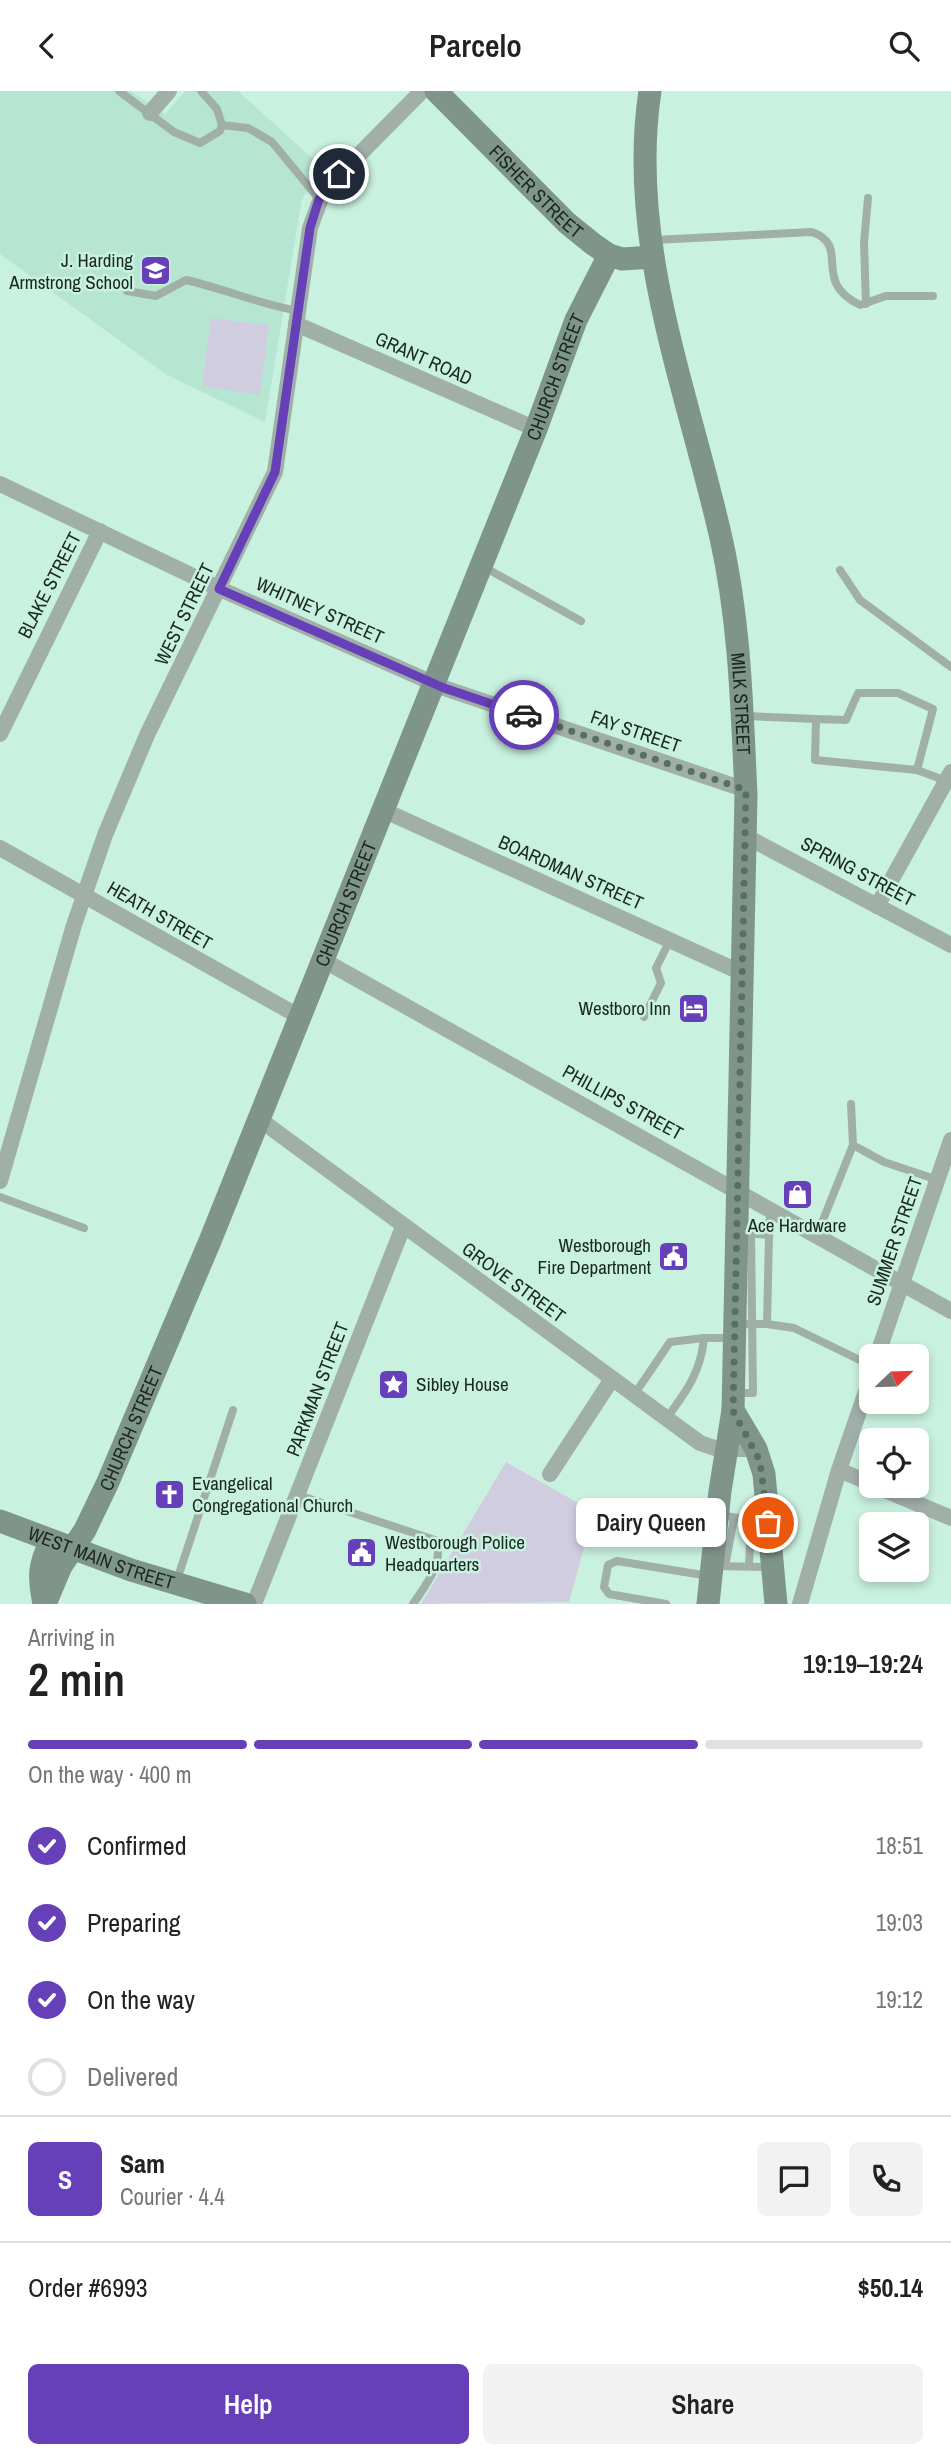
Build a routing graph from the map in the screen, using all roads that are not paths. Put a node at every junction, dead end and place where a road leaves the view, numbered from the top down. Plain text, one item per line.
1 (119, 91) edge
2 (170, 91) edge
3 (201, 91) edge
4 (422, 91) edge
5 (436, 91) edge
6 (650, 91) edge
7 (150, 113) junction
8 (222, 125) junction
9 (868, 198) dead end
10 (319, 199) junction
11 (652, 249) junction
12 (609, 254) junction
13 (127, 291) dead end
14 (933, 296) dead end
15 (866, 304) junction
16 (298, 317) junction
17 (536, 429) junction
18 (0, 484) edge
19 (100, 531) junction
20 (481, 565) junction
21 (841, 570) dead end
22 (219, 589) junction
23 (581, 621) dead end
24 (951, 667) edge
25 (434, 683) junction
26 (743, 716) junction
27 (816, 719) junction
28 (0, 734) edge
29 (917, 771) junction
30 (949, 776) edge
31 (746, 790) junction
32 (383, 810) junction
33 (745, 836) junction
34 (0, 848) edge
35 (84, 895) junction
36 (877, 906) junction
37 (670, 940) junction
38 (951, 945) edge
39 (323, 960) junction
40 (742, 973) junction
41 (300, 1017) junction
42 (645, 1017) dead end
43 (851, 1104) dead end
44 (259, 1119) junction
45 (951, 1140) edge
46 (853, 1145) junction
47 (938, 1180) junction
48 (0, 1181) edge
49 (737, 1189) junction
50 (0, 1197) edge
51 (771, 1208) junction
52 (403, 1227) junction
53 (84, 1228) dead end
54 (744, 1233) junction
55 (769, 1235) junction
56 (817, 1235) junction
57 (743, 1283) junction
58 (767, 1283) junction
59 (902, 1283) junction
60 (951, 1311) edge
61 (767, 1324) junction
62 (740, 1329) junction
63 (704, 1338) junction
64 (881, 1344) edge
65 (859, 1360) edge
66 (612, 1379) junction
67 (634, 1395) junction
68 (733, 1402) junction
69 (233, 1410) dead end
70 (859, 1412) edge
71 (666, 1419) junction
72 (756, 1449) junction
73 (728, 1450) junction
74 (839, 1470) junction
75 (550, 1474) dead end
76 (859, 1479) edge
77 (298, 1495) junction
78 (904, 1498) edge
79 (726, 1516) junction
80 (951, 1518) edge
81 (0, 1521) edge
82 (760, 1523) junction
83 (51, 1542) junction
84 (73, 1549) junction
85 (749, 1566) junction
86 (773, 1567) junction
87 (715, 1569) junction
88 (176, 1584) junction
89 (44, 1604) edge
90 (245, 1604) edge
91 (254, 1604) edge
92 (413, 1604) edge
93 (666, 1604) edge
94 (700, 1604) edge
95 (708, 1604) edge
96 (776, 1604) edge
97 (800, 1604) edge

1 - 7 lane
2 - 7 street
3 - 8 lane
4 - 10 street, WEST STREET
5 - 12 main road, FISHER STREET
6 - 11 main road, MILK STREET
7 - 8 lane
8 - 10 lane
9 - 15 lane
10 - 16 street, WEST STREET
11 - 12 main road
11 - 15 lane
11 - 26 main road, MILK STREET
12 - 17 main road, CHURCH STREET
13 - 16 lane
14 - 15 lane
16 - 17 street, GRANT ROAD
16 - 22 street, WEST STREET
17 - 20 main road, CHURCH STREET
18 - 19 street, WHITNEY STREET
19 - 22 street, WHITNEY STREET
19 - 28 street, BLAKE STREET
20 - 23 lane
20 - 25 main road, CHURCH STREET
21 - 24 lane
22 - 25 street, WHITNEY STREET
22 - 35 street, WEST STREET
25 - 31 street, FAY STREET
25 - 32 main road, CHURCH STREET
26 - 27 lane
26 - 31 main road, MILK STREET
27 - 29 lane
27 - 29 lane
29 - 30 lane
30 - 36 street
31 - 33 main road, MILK STREET
32 - 37 street, BOARDMAN STREET
32 - 39 main road, CHURCH STREET
33 - 36 street, SPRING STREET
33 - 40 main road, MILK STREET
34 - 35 street, HEATH STREET
35 - 41 street, HEATH STREET
35 - 48 street, WEST STREET
36 - 38 street, SPRING STREET
37 - 40 street, BOARDMAN STREET
37 - 42 lane
39 - 41 main road, CHURCH STREET
39 - 49 street, PHILLIPS STREET
40 - 49 main road, MILK STREET
41 - 44 main road, CHURCH STREET
43 - 46 lane
44 - 52 street, GROVE STREET
44 - 84 main road, CHURCH STREET
45 - 47 street, SUMMER STREET
46 - 47 lane
46 - 56 lane
47 - 59 street, SUMMER STREET
49 - 51 street, PHILLIPS STREET
49 - 54 main road, MILK STREET
50 - 53 lane
51 - 55 lane
51 - 56 street, PHILLIPS STREET
52 - 66 street, GROVE STREET
52 - 77 street, PARKMAN STREET
54 - 55 lane
54 - 57 main road, MILK STREET
55 - 58 lane
56 - 59 street, PHILLIPS STREET
57 - 58 lane
57 - 62 main road, MILK STREET
58 - 61 lane
59 - 60 street, PHILLIPS STREET
59 - 64 street, SUMMER STREET
61 - 62 lane
61 - 65 lane
62 - 63 lane
62 - 68 main road, MILK STREET
63 - 67 lane
63 - 71 lane
66 - 67 street, GROVE STREET
66 - 75 street
67 - 71 street, GROVE STREET
68 - 72 main road
68 - 73 main road, MILK STREET
69 - 88 lane
70 - 74 street
71 - 73 street, GROVE STREET
72 - 73 street, GROVE STREET
72 - 82 main road
73 - 79 main road, MILK STREET
74 - 76 street
74 - 97 street
77 - 91 street, PARKMAN STREET
77 - 92 lane
78 - 80 street
79 - 82 lane
79 - 87 main road, MILK STREET
81 - 83 main road, WEST MAIN STREET
82 - 85 lane
82 - 86 main road
83 - 84 main road, WEST MAIN STREET
83 - 89 main road
84 - 88 main road, WEST MAIN STREET
84 - 89 main road, CHURCH STREET
85 - 86 lane
85 - 87 lane
86 - 96 main road
87 - 93 lane
87 - 94 main road, MILK STREET
87 - 95 main road, MILK STREET
88 - 90 main road, WEST MAIN STREET

